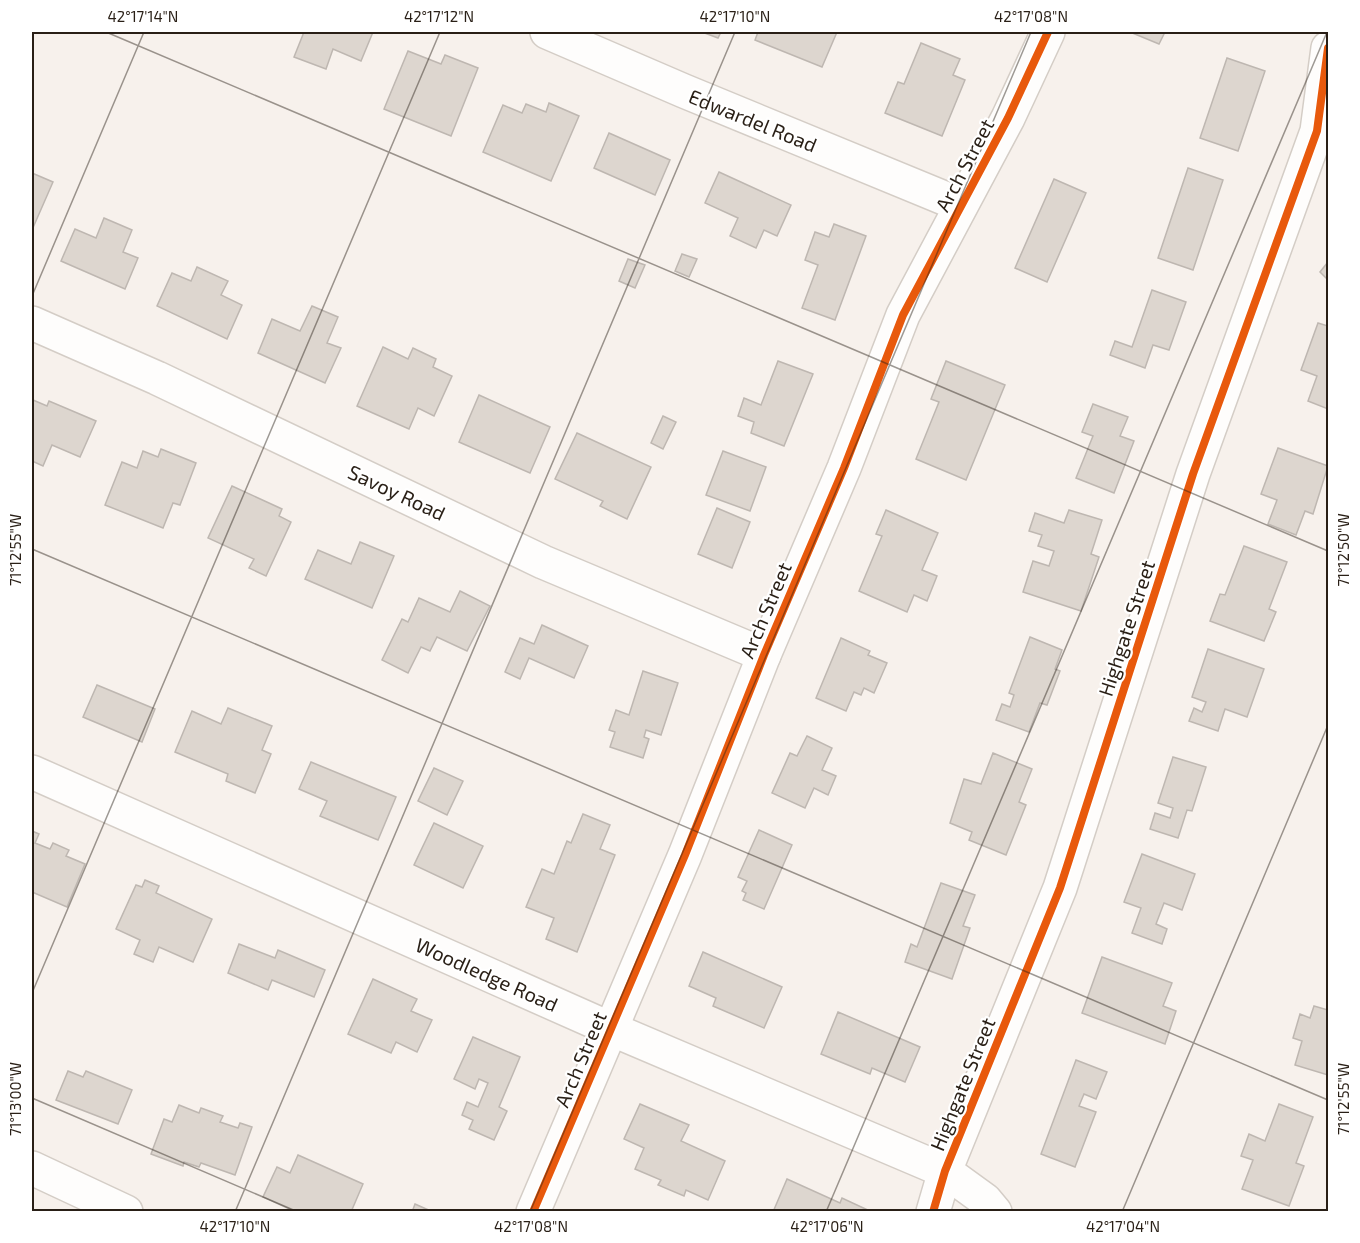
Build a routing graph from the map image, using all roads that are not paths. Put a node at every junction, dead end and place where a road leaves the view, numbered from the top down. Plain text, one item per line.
1 (547, 32) edge
2 (1048, 32) edge
3 (1325, 32) edge
4 (1329, 36) edge
5 (1329, 48) edge
6 (961, 205) junction
7 (32, 323) edge
8 (764, 655) junction
9 (32, 772) edge
10 (611, 1029) junction
11 (32, 1168) edge
12 (945, 1171) junction
13 (126, 1212) edge
14 (533, 1212) edge
15 (933, 1212) edge
16 (995, 1212) edge

1 - 6 street, Edwardel Road
2 - 6 street, Arch Street
3 - 4 street
5 - 12 street, Highgate Street
6 - 8 street, Arch Street
7 - 8 street, Savoy Road
8 - 10 street, Arch Street
9 - 10 street, Woodledge Road
10 - 12 street, Woodledge Road
10 - 14 street, Arch Street
11 - 13 street
12 - 15 street, Highgate Street
12 - 16 street, Woodledge Road

